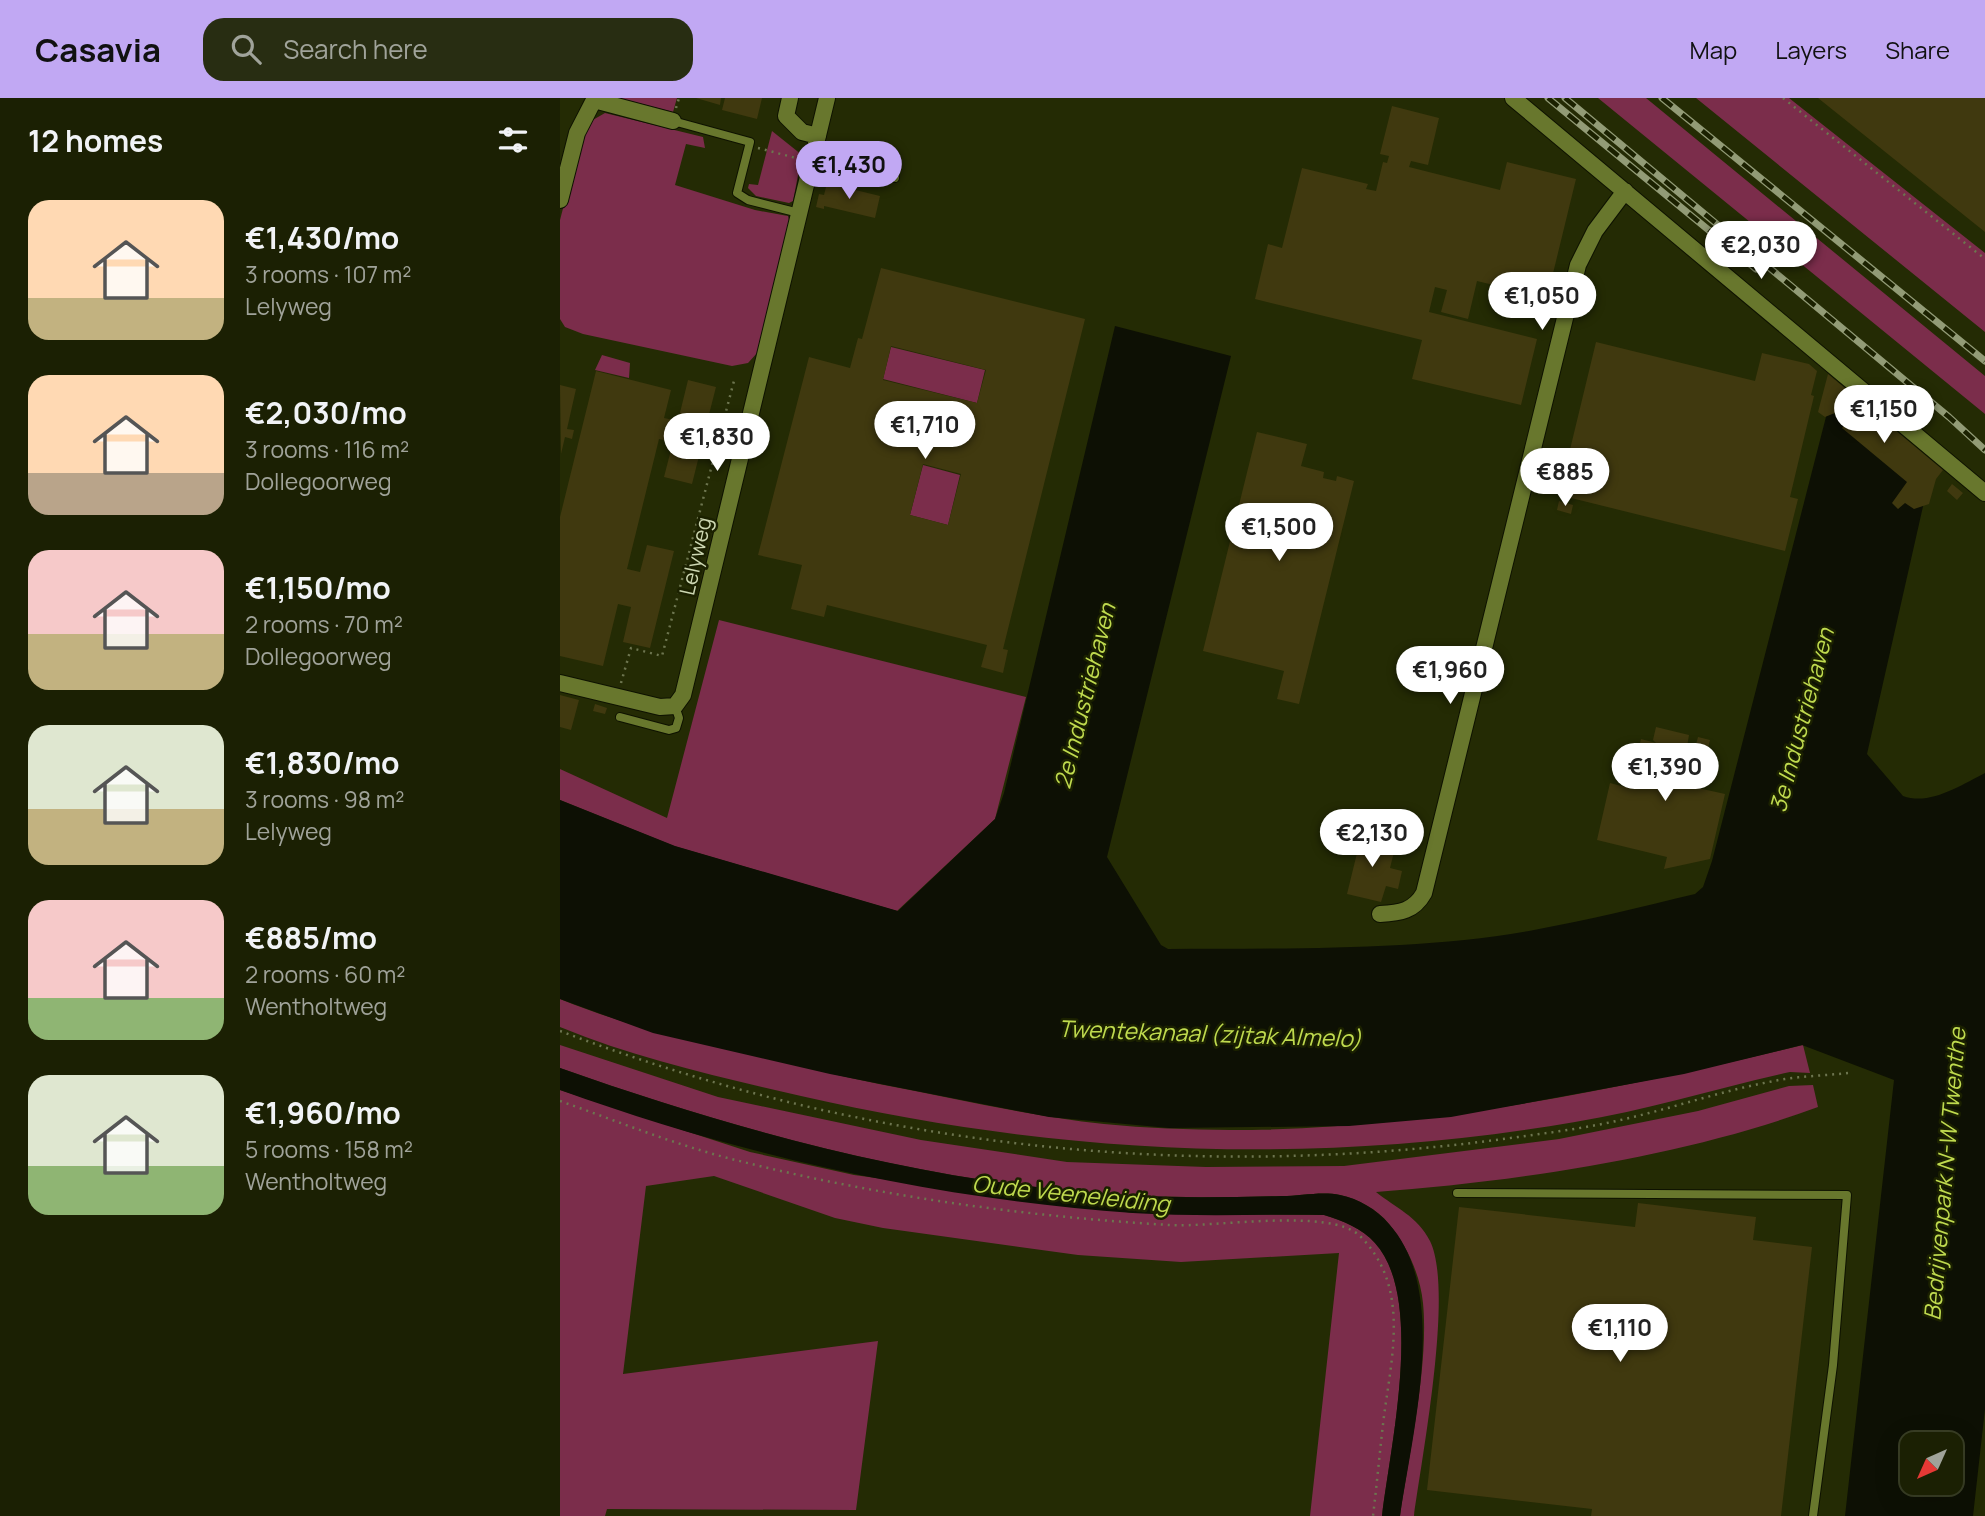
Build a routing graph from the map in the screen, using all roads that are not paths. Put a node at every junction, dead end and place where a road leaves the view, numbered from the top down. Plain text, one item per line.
1 (790, 98) edge
2 (827, 98) edge
3 (1513, 98) edge
4 (594, 99) edge
5 (673, 121) joint
6 (818, 136) junction
7 (812, 160) junction
8 (895, 178) dead end
9 (1625, 191) junction
10 (560, 200) edge
11 (799, 213) junction
12 (1985, 493) edge
13 (560, 683) edge
14 (675, 706) junction
15 (620, 717) dead end
16 (1380, 914) dead end
17 (1457, 1194) dead end
18 (1813, 1516) edge

1 - 6 street
2 - 6 street, Lelyweg
3 - 9 street
4 - 5 street
4 - 10 street
5 - 11 lane
6 - 7 street, Lelyweg
7 - 8 lane
7 - 11 street, Lelyweg
9 - 12 street
9 - 16 street
11 - 14 street, Lelyweg
13 - 14 street
14 - 15 lane
17 - 18 lane

